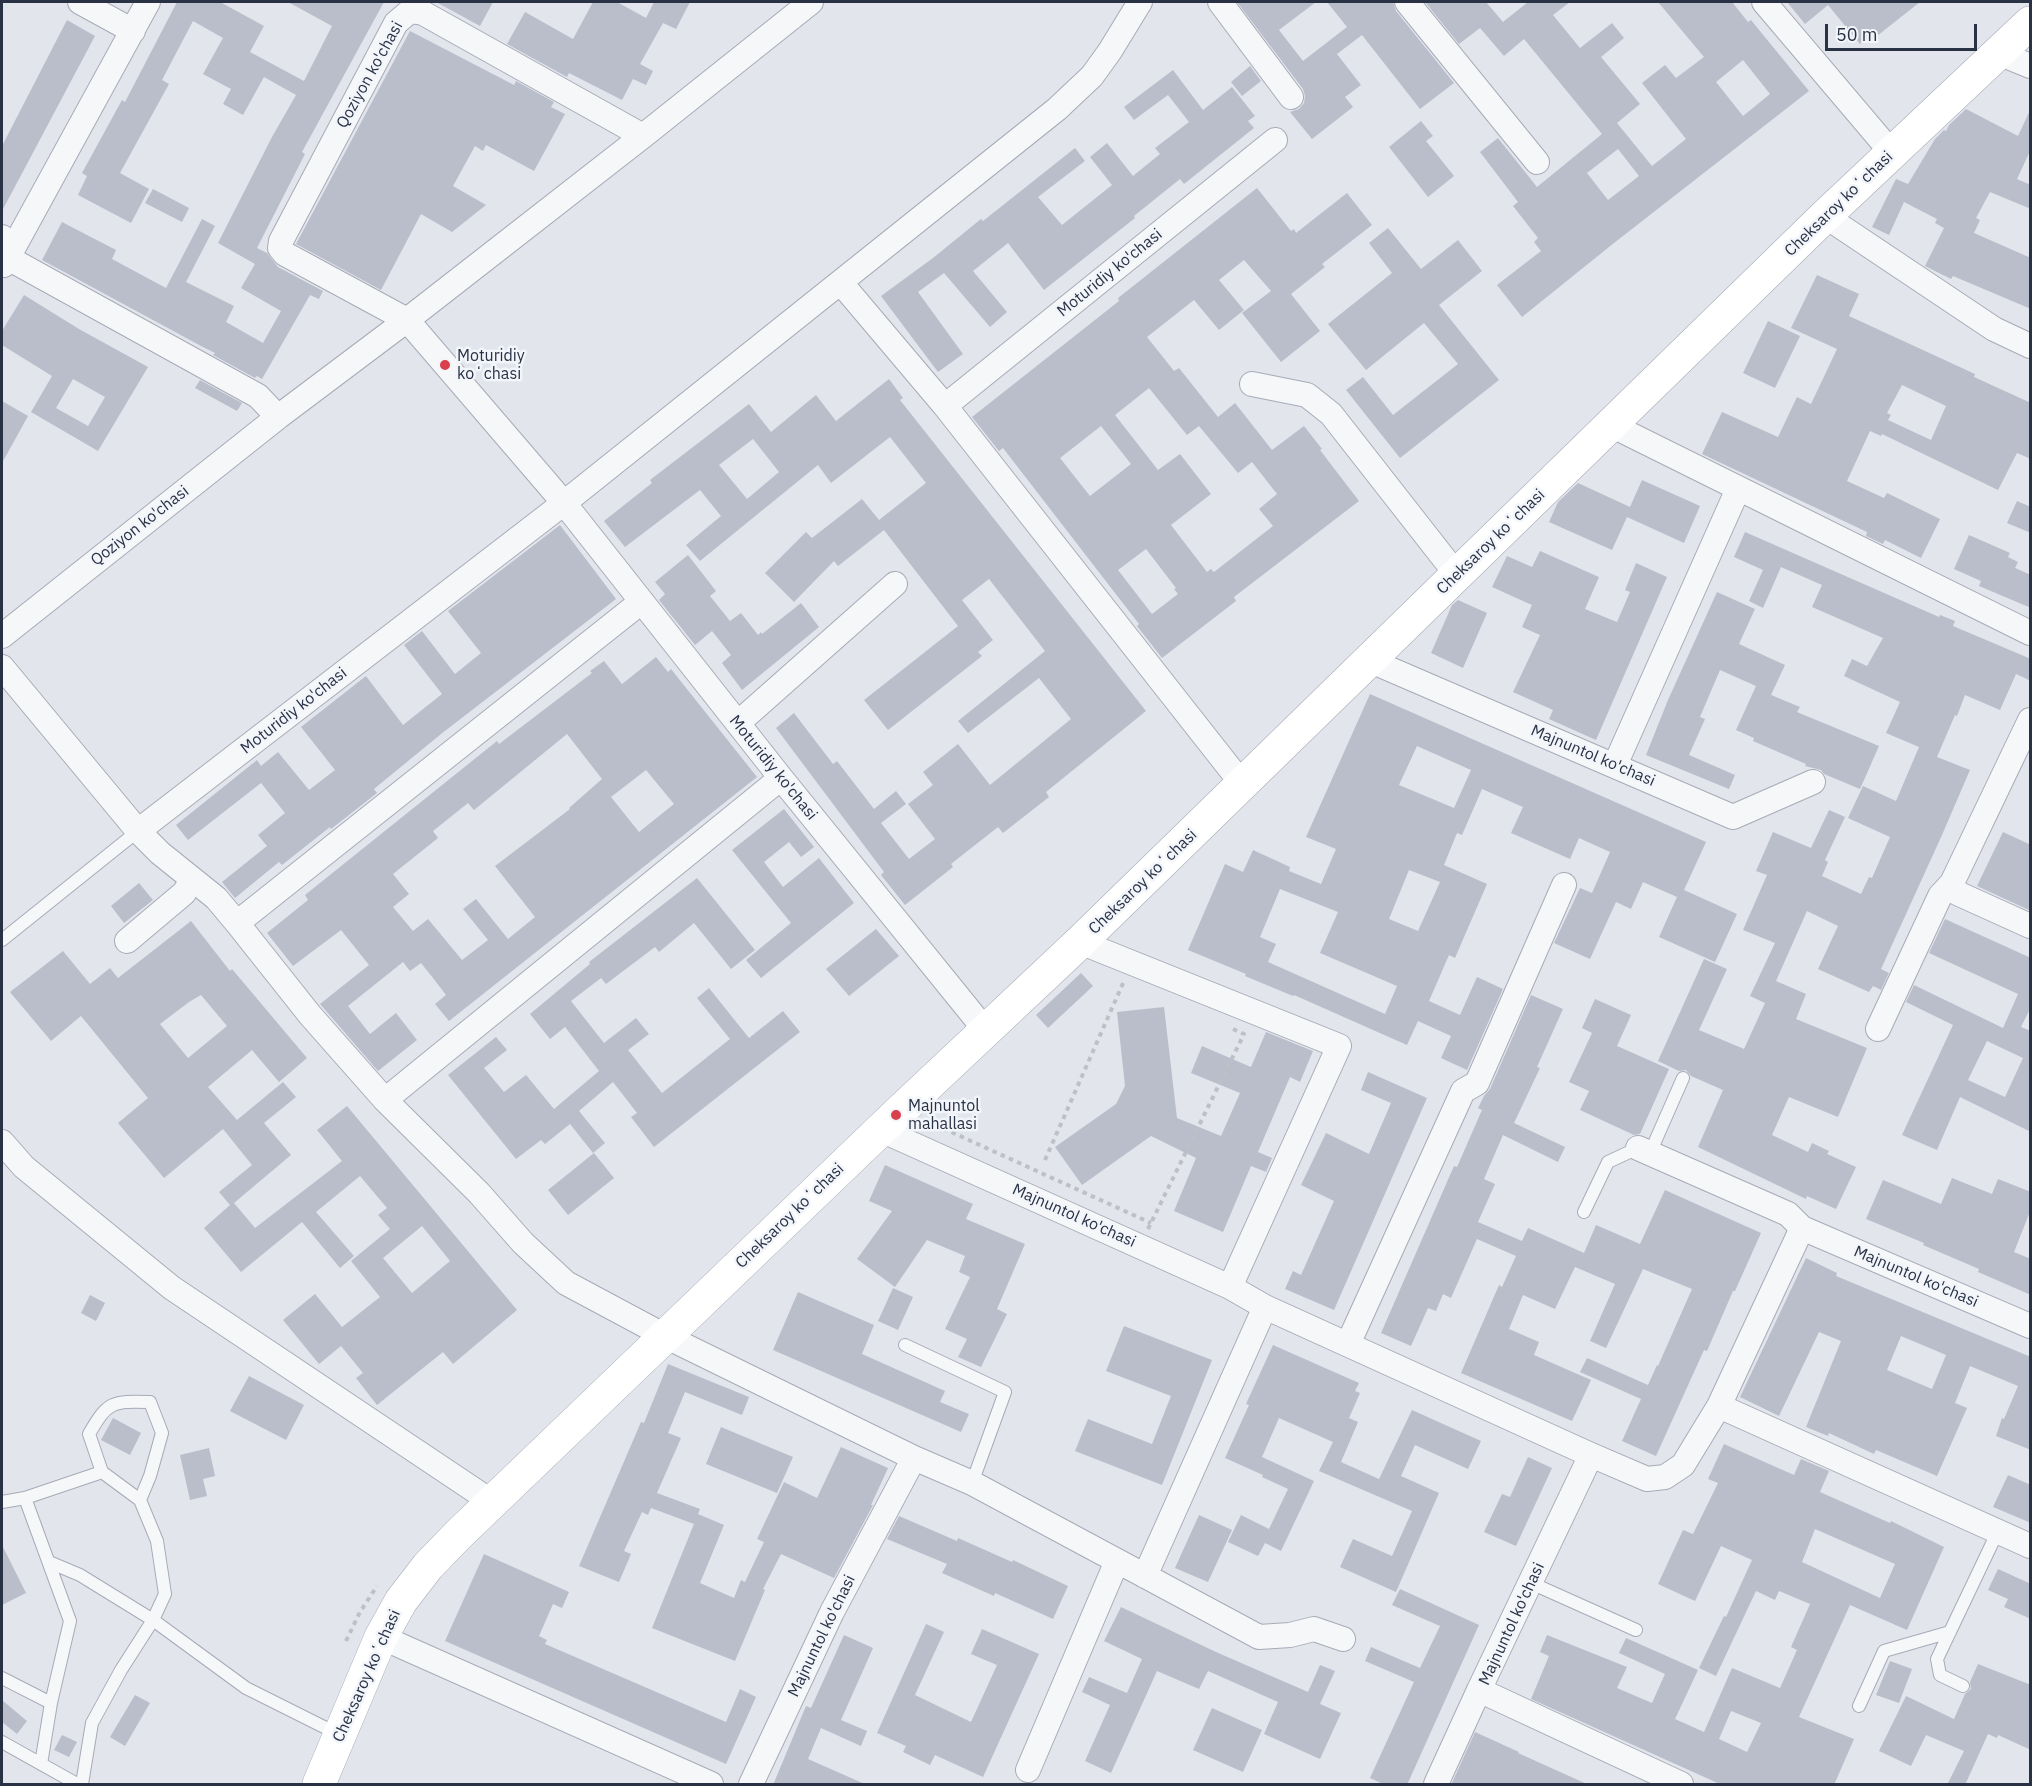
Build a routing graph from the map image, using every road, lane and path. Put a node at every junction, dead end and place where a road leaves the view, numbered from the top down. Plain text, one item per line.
1 (80, 2) edge
2 (148, 2) edge
3 (811, 2) edge
4 (1140, 2) edge
5 (1220, 2) edge
6 (1407, 2) edge
7 (1764, 2) edge
8 (2031, 23) edge
9 (132, 31) junction
10 (1998, 53) junction
11 (2031, 66) edge
12 (1291, 97) dead end
13 (643, 136) junction
14 (1275, 140) dead end
15 (1892, 153) junction
16 (1538, 162) dead end
17 (1826, 216) junction
18 (4, 255) edge
19 (841, 283) junction
20 (407, 320) junction
21 (2031, 346) edge
22 (1252, 384) dead end
23 (945, 406) junction
24 (278, 417) junction
25 (1611, 425) junction
26 (1738, 489) junction
27 (564, 503) junction
28 (1457, 574) junction
29 (896, 584) dead end
30 (641, 602) junction
31 (2031, 633) edge
32 (2, 636) edge
33 (1371, 660) junction
34 (2, 667) edge
35 (2031, 720) edge
36 (738, 723) junction
37 (1615, 765) junction
38 (781, 778) junction
39 (1814, 782) dead end
40 (1243, 784) junction
41 (138, 831) junction
42 (192, 880) junction
43 (1952, 883) junction
44 (1564, 885) dead end
45 (237, 922) junction
46 (2031, 926) edge
47 (2, 940) edge
48 (127, 941) dead end
49 (1080, 942) junction
50 (1114, 975) dead end
51 (1124, 980) junction
52 (1135, 985) dead end
53 (1222, 1024) dead end
54 (1878, 1029) dead end
55 (986, 1031) junction
56 (1683, 1078) dead end
57 (385, 1100) junction
58 (926, 1115) dead end
59 (881, 1130) junction
60 (2, 1142) edge
61 (1644, 1151) junction
62 (1046, 1160) dead end
63 (1584, 1212) dead end
64 (1151, 1223) junction
65 (1802, 1228) junction
66 (1140, 1246) junction
67 (1230, 1287) junction
68 (1265, 1307) junction
69 (2031, 1326) edge
70 (665, 1336) junction
71 (1348, 1344) junction
72 (905, 1345) dead end
73 (1719, 1406) junction
74 (1591, 1455) junction
75 (914, 1458) junction
76 (102, 1472) junction
77 (972, 1483) junction
78 (26, 1497) junction
79 (140, 1500) junction
80 (2, 1502) edge
81 (492, 1502) junction
82 (1998, 1531) junction
83 (2031, 1546) edge
84 (1117, 1561) junction
85 (49, 1562) junction
86 (1145, 1576) junction
87 (1531, 1583) junction
88 (153, 1620) junction
89 (1636, 1630) dead end
90 (1950, 1632) junction
91 (381, 1637) junction
92 (1343, 1640) dead end
93 (2, 1678) edge
94 (1963, 1686) dead end
95 (1479, 1690) junction
96 (51, 1703) junction
97 (1859, 1706) dead end
98 (340, 1734) junction
99 (2, 1742) edge
100 (41, 1764) junction
101 (1028, 1770) dead end
102 (77, 1785) edge
103 (82, 1785) edge
104 (319, 1785) edge
105 (711, 1785) edge
106 (751, 1785) edge
107 (1436, 1785) edge
108 (1681, 1785) edge

1 - 9 street
2 - 9 street
3 - 13 street, Qoziyon ko'chasi
4 - 19 street, Moturidiy ko'chasi
5 - 12 street
6 - 16 street
7 - 15 street
8 - 10 street, Cheksaroy koʻchasi
9 - 18 street
10 - 11 street
10 - 15 street, Cheksaroy koʻchasi
13 - 20 street, Qoziyon ko'chasi
13 - 20 street, Qoziyon ko'chasi
14 - 23 street, Moturidiy ko'chasi
15 - 17 street, Cheksaroy koʻchasi
17 - 21 street
17 - 25 street, Cheksaroy koʻchasi
18 - 24 street
19 - 23 street
19 - 27 street, Moturidiy ko'chasi
20 - 24 street, Qoziyon ko'chasi
20 - 27 street, Moturidiy ko'chasi
22 - 28 street
23 - 40 street
24 - 32 street, Qoziyon ko'chasi
25 - 26 street
25 - 28 street, Cheksaroy koʻchasi
26 - 31 street
26 - 37 street
27 - 30 street, Moturidiy ko'chasi
27 - 41 street, Moturidiy ko'chasi
28 - 33 street, Cheksaroy koʻchasi
29 - 36 street
30 - 36 street, Moturidiy ko'chasi
30 - 45 street
33 - 37 street, Majnuntol ko'chasi
33 - 40 street, Cheksaroy koʻchasi
34 - 41 street
35 - 43 street
36 - 38 street, Moturidiy ko'chasi
37 - 39 street, Majnuntol ko'chasi
38 - 55 street, Moturidiy ko'chasi
38 - 57 street
40 - 49 street, Cheksaroy koʻchasi
41 - 42 street
41 - 47 lane
42 - 45 street
42 - 48 street
43 - 46 street
43 - 54 street
44 - 71 street
45 - 57 street
49 - 55 street, Cheksaroy koʻchasi
49 - 67 street
50 - 51 path
51 - 52 path
51 - 62 path
53 - 64 path
55 - 59 street, Cheksaroy koʻchasi
56 - 61 lane
57 - 70 street
58 - 64 path
59 - 66 street, Majnuntol ko'chasi
59 - 70 street, Cheksaroy koʻchasi
60 - 81 street
61 - 63 lane
61 - 65 street, Majnuntol ko'chasi
64 - 66 path
65 - 69 street, Majnuntol ko'chasi
65 - 73 street, Majnuntol ko'chasi
66 - 67 street, Majnuntol ko'chasi
67 - 68 street, Majnuntol ko'chasi
68 - 71 street, Majnuntol ko'chasi
68 - 86 street
70 - 75 street
70 - 81 street, Cheksaroy koʻchasi
71 - 74 street, Majnuntol ko'chasi
72 - 77 lane
73 - 74 street, Majnuntol ko'chasi
73 - 82 street
74 - 87 street, Majnuntol ko'chasi
75 - 77 street
75 - 106 street, Majnuntol ko'chasi
76 - 78 lane
76 - 79 lane
76 - 79 lane
77 - 84 street
78 - 80 lane
78 - 85 lane
79 - 88 lane
81 - 91 street, Cheksaroy koʻchasi
82 - 83 street
82 - 90 lane
84 - 86 street
84 - 101 street
85 - 88 lane
85 - 96 lane
86 - 92 street
87 - 89 lane
87 - 95 street, Majnuntol ko'chasi
88 - 98 lane
88 - 103 lane
90 - 94 lane
90 - 97 lane
91 - 98 street, Cheksaroy koʻchasi
91 - 105 street
93 - 96 lane
95 - 107 street
95 - 108 street, Majnuntol ko'chasi
96 - 100 lane
98 - 104 street, Cheksaroy koʻchasi
99 - 100 lane
100 - 102 lane

